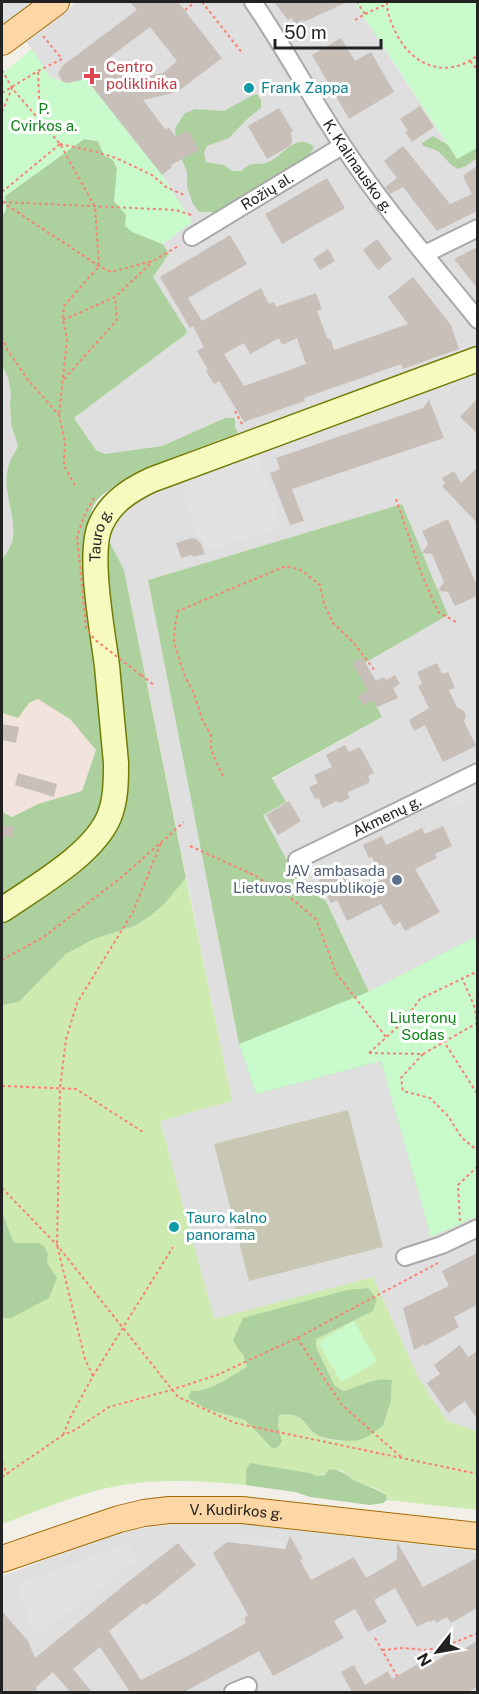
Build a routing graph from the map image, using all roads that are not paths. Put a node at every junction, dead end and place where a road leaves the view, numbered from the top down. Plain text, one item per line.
1 (56, 2) edge
2 (253, 2) edge
3 (2, 42) edge
4 (342, 146) junction
5 (477, 228) edge
6 (192, 237) road end
7 (425, 254) junction
8 (477, 320) edge
9 (477, 359) edge
10 (477, 772) edge
11 (297, 860) dead end
12 (2, 910) edge
13 (469, 1227) edge
14 (405, 1257) dead end
15 (477, 1536) edge
16 (2, 1559) edge

1 - 3 main road
2 - 4 street, K. Kalinausko g.
4 - 6 street, Rožių al.
4 - 7 street, K. Kalinausko g.
5 - 7 street
7 - 8 street, K. Kalinausko g.
9 - 12 main road, Tauro g.
10 - 11 street, Akmenų g.
13 - 14 street
15 - 16 main road, V. Kudirkos g.

